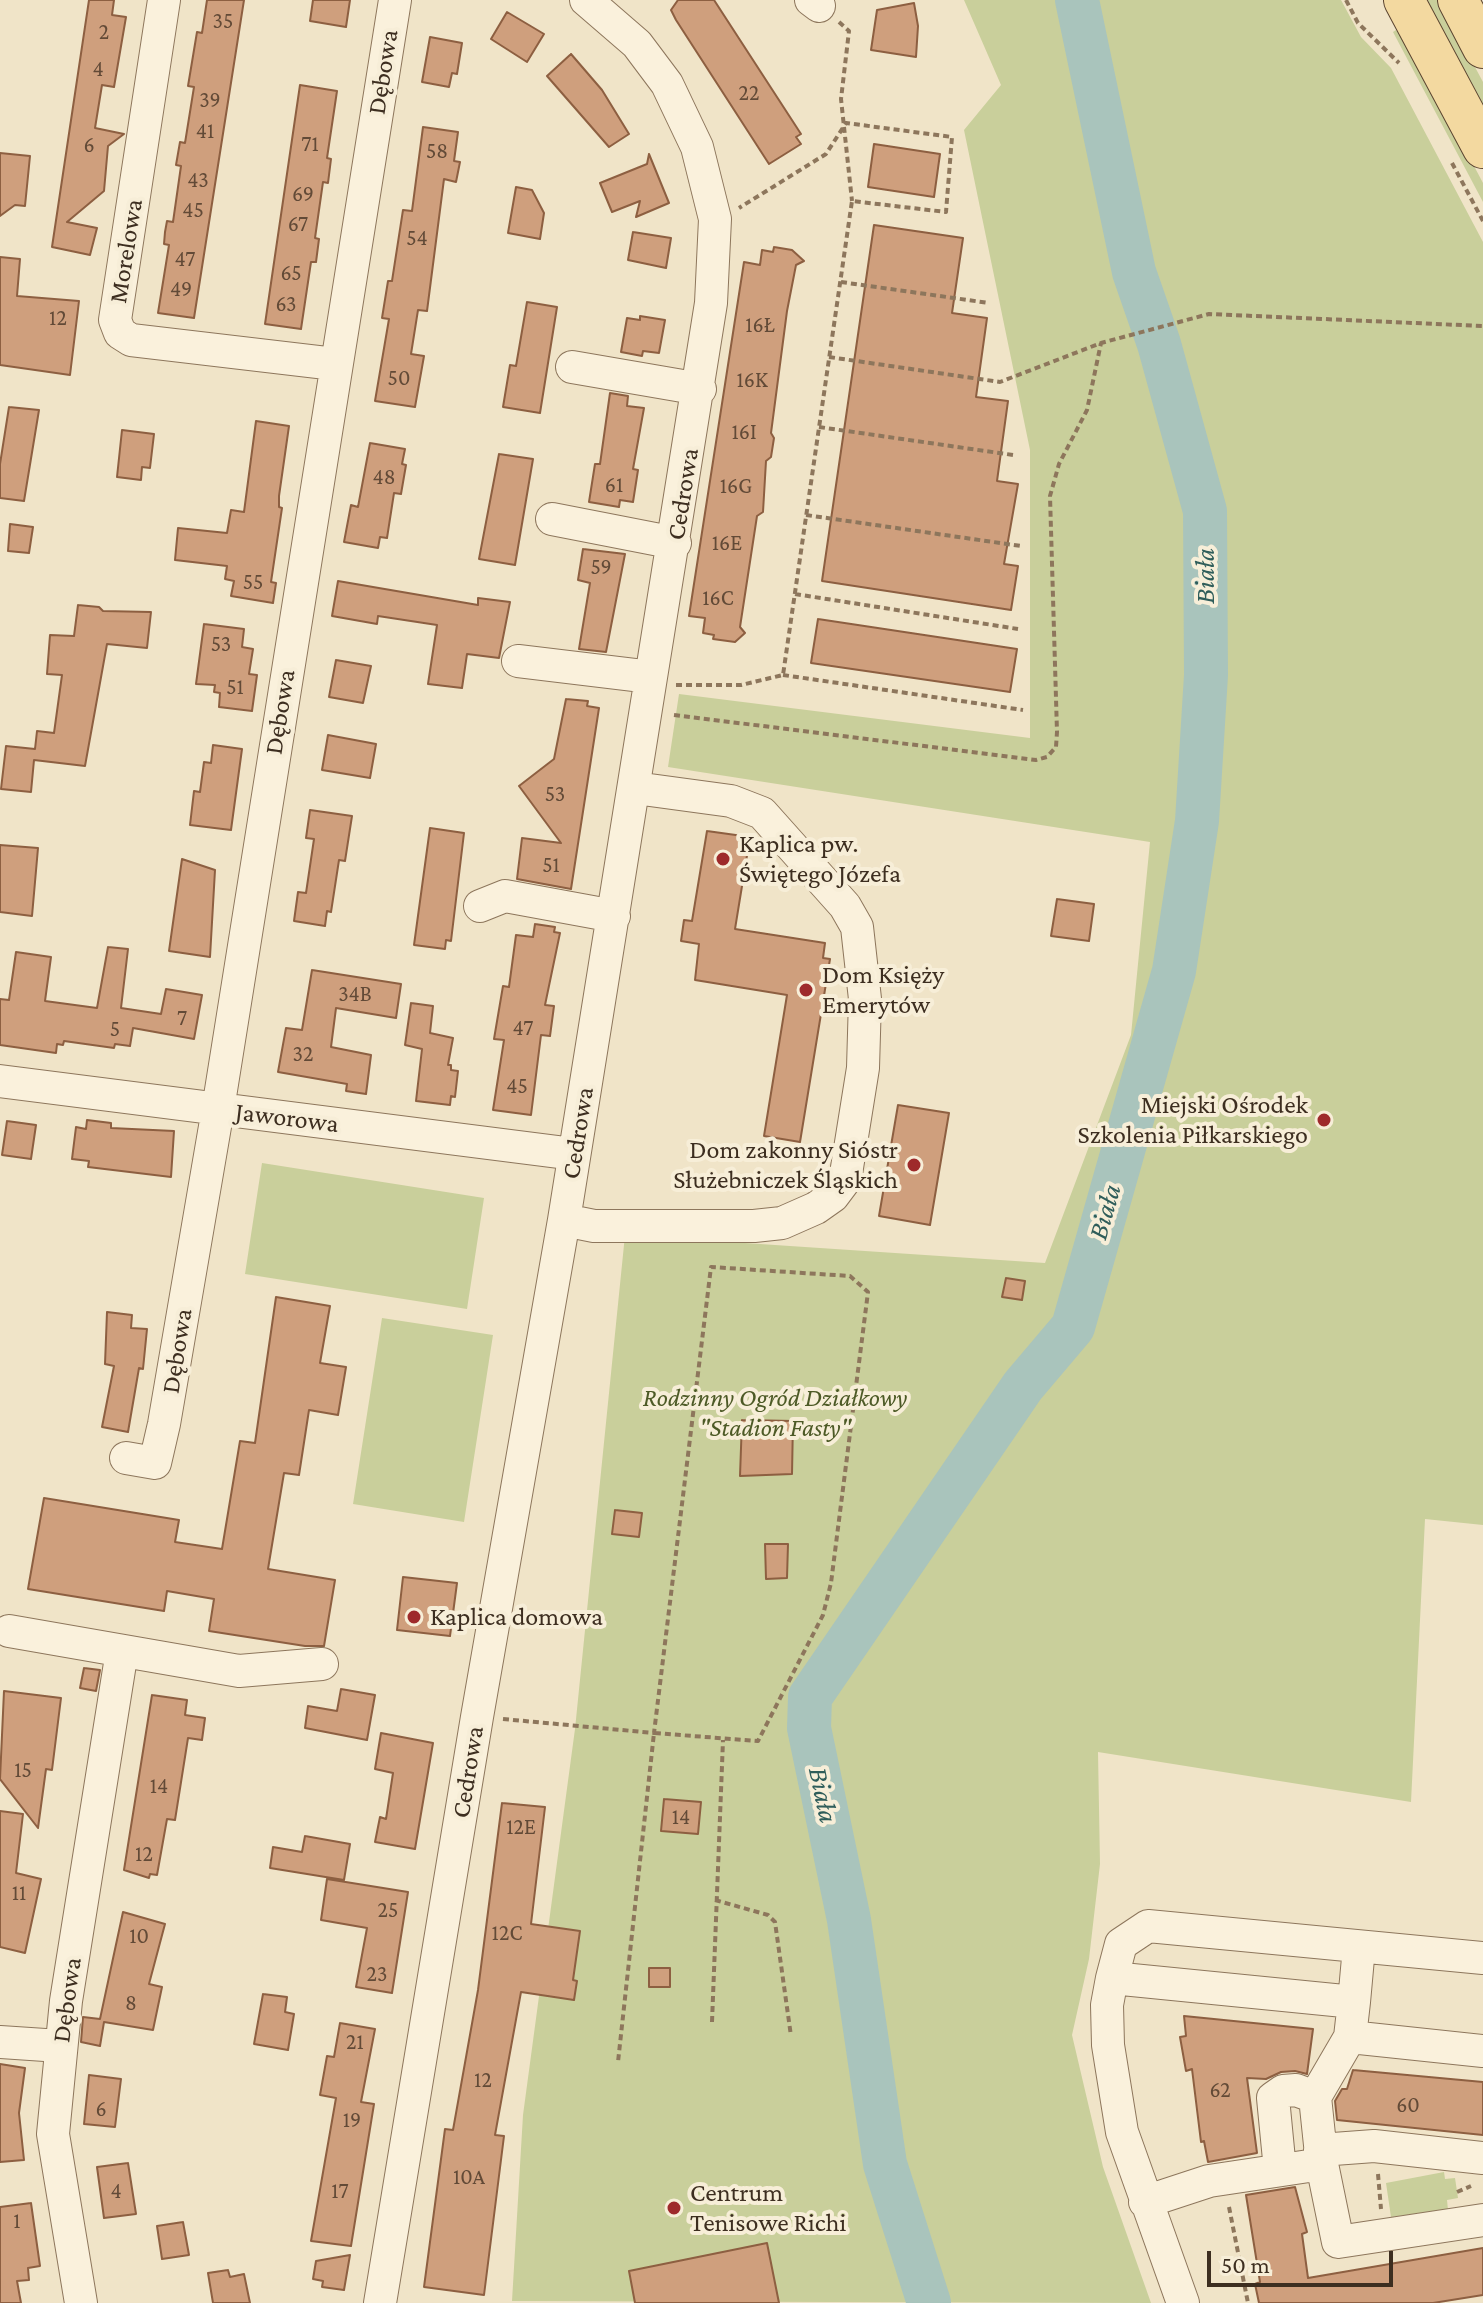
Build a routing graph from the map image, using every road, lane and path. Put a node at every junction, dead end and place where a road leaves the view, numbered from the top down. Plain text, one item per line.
1 (164, 0) edge
2 (395, 0) edge
3 (586, 0) edge
4 (1346, 0) edge
5 (1404, 0) edge
6 (1458, 0) edge
7 (815, 3) edge
8 (1483, 48) edge
9 (1399, 63) dead end
10 (846, 123) junction
11 (1483, 148) edge
12 (852, 201) junction
13 (715, 219) junction
14 (841, 282) junction
15 (989, 303) dead end
16 (1483, 326) edge
17 (1101, 343) junction
18 (829, 357) junction
19 (335, 364) junction
20 (572, 367) dead end
21 (700, 389) junction
22 (819, 427) junction
23 (1013, 455) dead end
24 (806, 515) junction
25 (552, 519) dead end
26 (675, 543) junction
27 (1021, 546) dead end
28 (795, 594) junction
29 (1018, 629) dead end
30 (518, 661) dead end
31 (783, 675) junction
32 (650, 691) junction
33 (1023, 710) dead end
34 (635, 788) junction
35 (480, 906) dead end
36 (614, 916) junction
37 (0, 1081) edge
38 (218, 1109) junction
39 (574, 1154) junction
40 (564, 1220) junction
41 (126, 1458) dead end
42 (9, 1631) dead end
43 (122, 1651) junction
44 (322, 1664) dead end
45 (477, 1717) junction
46 (654, 1733) junction
47 (723, 1740) junction
48 (715, 1900) junction
49 (1359, 1947) junction
50 (1483, 1958) edge
51 (1112, 1978) junction
52 (1354, 2002) junction
53 (712, 2022) dead end
54 (791, 2036) dead end
55 (1350, 2037) junction
56 (0, 2042) edge
57 (60, 2046) junction
58 (1483, 2051) edge
59 (618, 2062) dead end
60 (1315, 2097) junction
61 (1374, 2146) junction
62 (1472, 2156) edge
63 (1321, 2157) junction
64 (1280, 2170) junction
65 (1233, 2177) junction
66 (1388, 2197) dead end
67 (1380, 2198) junction
68 (1145, 2202) junction
69 (1476, 2221) edge
70 (1384, 2235) junction
71 (81, 2303) edge
72 (380, 2303) edge
73 (1183, 2303) edge
74 (1248, 2303) edge

1 - 19 street, Morelowa
2 - 19 street, Dębowa
3 - 13 street, Cedrowa
4 - 9 path
5 - 11 main road
6 - 8 main road
7 - 10 path
10 - 12 path
10 - 12 path
10 - 13 path
12 - 14 path
13 - 21 street, Cedrowa
14 - 15 path
14 - 18 path
16 - 17 path
17 - 18 path
17 - 32 path
18 - 22 path
19 - 38 street, Dębowa
20 - 21 street
21 - 26 street, Cedrowa
22 - 23 path
22 - 24 path
24 - 27 path
24 - 28 path
25 - 26 street
26 - 32 street, Cedrowa
28 - 29 path
28 - 31 path
30 - 32 street
31 - 32 path
31 - 33 path
32 - 34 street, Cedrowa
34 - 36 street, Cedrowa
34 - 40 street
35 - 36 street
36 - 39 street, Cedrowa
37 - 38 street, Jaworowa
38 - 39 street, Jaworowa
38 - 41 street, Dębowa
39 - 40 street, Cedrowa
40 - 45 street, Cedrowa
42 - 43 street
43 - 44 street
43 - 57 street, Dębowa
45 - 46 path
45 - 72 street, Cedrowa
46 - 47 path
46 - 47 path
46 - 59 path
47 - 48 path
48 - 53 path
48 - 54 path
49 - 50 street
49 - 51 street
49 - 52 street
51 - 52 street
51 - 68 street
52 - 55 street
55 - 58 street
55 - 60 street
56 - 57 street
57 - 71 street, Dębowa
60 - 63 street
60 - 64 street
61 - 62 street
61 - 63 street
61 - 67 path
62 - 69 path
63 - 64 street
63 - 70 street
64 - 65 street
65 - 68 street
65 - 74 path
66 - 67 path
67 - 70 path
68 - 73 street
69 - 70 street

